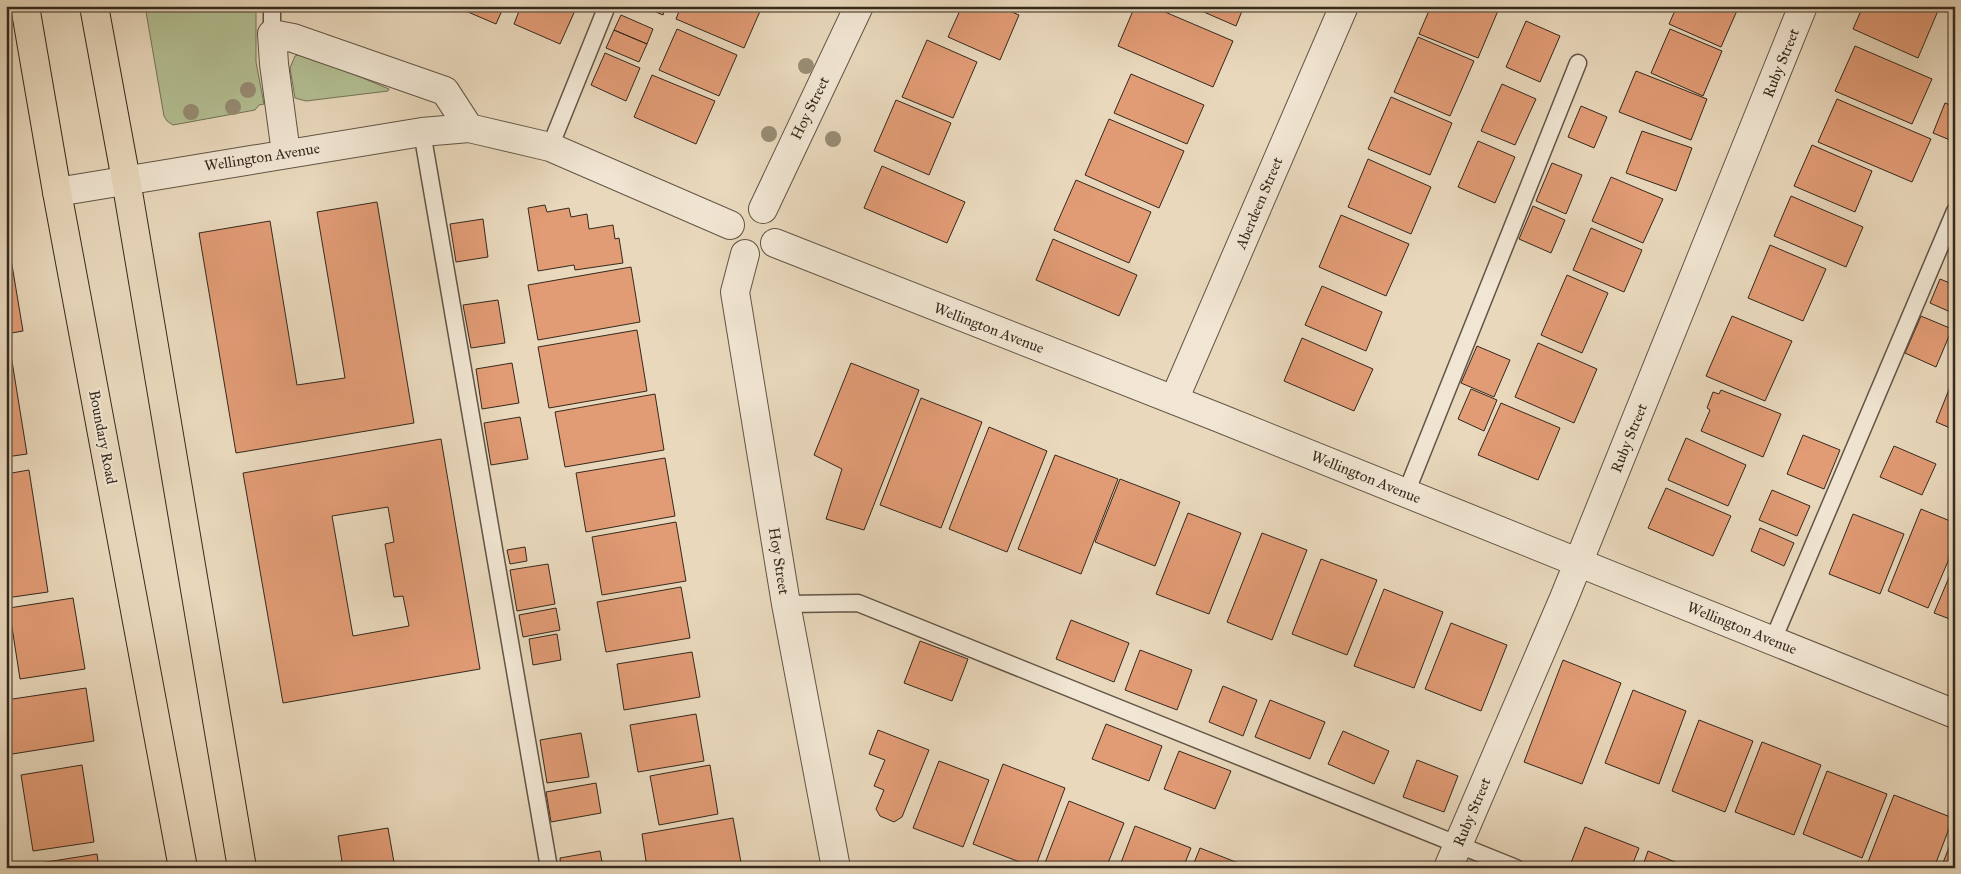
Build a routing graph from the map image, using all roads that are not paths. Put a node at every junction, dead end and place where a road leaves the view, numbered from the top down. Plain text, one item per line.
1 (25, 6) edge
2 (94, 6) edge
3 (272, 6) edge
4 (607, 6) edge
5 (859, 6) edge
6 (1344, 6) edge
7 (1804, 6) edge
8 (272, 34) junction
9 (1578, 63) dead end
10 (469, 128) junction
11 (422, 132) junction
12 (550, 147) junction
13 (286, 153) junction
14 (126, 180) junction
15 (57, 192) junction
16 (763, 209) junction
17 (1955, 211) edge
18 (730, 225) junction
19 (775, 243) junction
20 (745, 254) junction
21 (1174, 400) junction
22 (1406, 493) junction
23 (1578, 563) junction
24 (786, 604) junction
25 (1773, 640) junction
26 (1955, 714) edge
27 (1453, 856) edge
28 (183, 868) edge
29 (242, 868) edge
30 (548, 868) edge
31 (836, 868) edge
32 (1516, 868) edge

1 - 15 main road, Boundary Road
2 - 14 main road
3 - 8 lane
4 - 12 lane
5 - 16 street, Hoy Street
6 - 21 street, Aberdeen Street
7 - 23 street, Ruby Street
8 - 10 street
8 - 13 street
9 - 22 lane
10 - 11 street, Wellington Avenue
10 - 12 street, Wellington Avenue
11 - 13 street, Wellington Avenue
11 - 30 lane
12 - 18 street, Wellington Avenue
13 - 14 street, Wellington Avenue
14 - 15 street, Wellington Avenue
14 - 29 main road
15 - 28 main road, Boundary Road
16 - 18 street
16 - 19 street
17 - 25 lane
18 - 20 street
19 - 20 street
19 - 21 street, Wellington Avenue
20 - 24 street, Hoy Street
21 - 22 street, Wellington Avenue
22 - 23 street, Wellington Avenue
23 - 25 street, Wellington Avenue
23 - 27 street, Ruby Street
24 - 27 lane
24 - 31 street, Hoy Street
25 - 26 street, Wellington Avenue
27 - 32 lane

